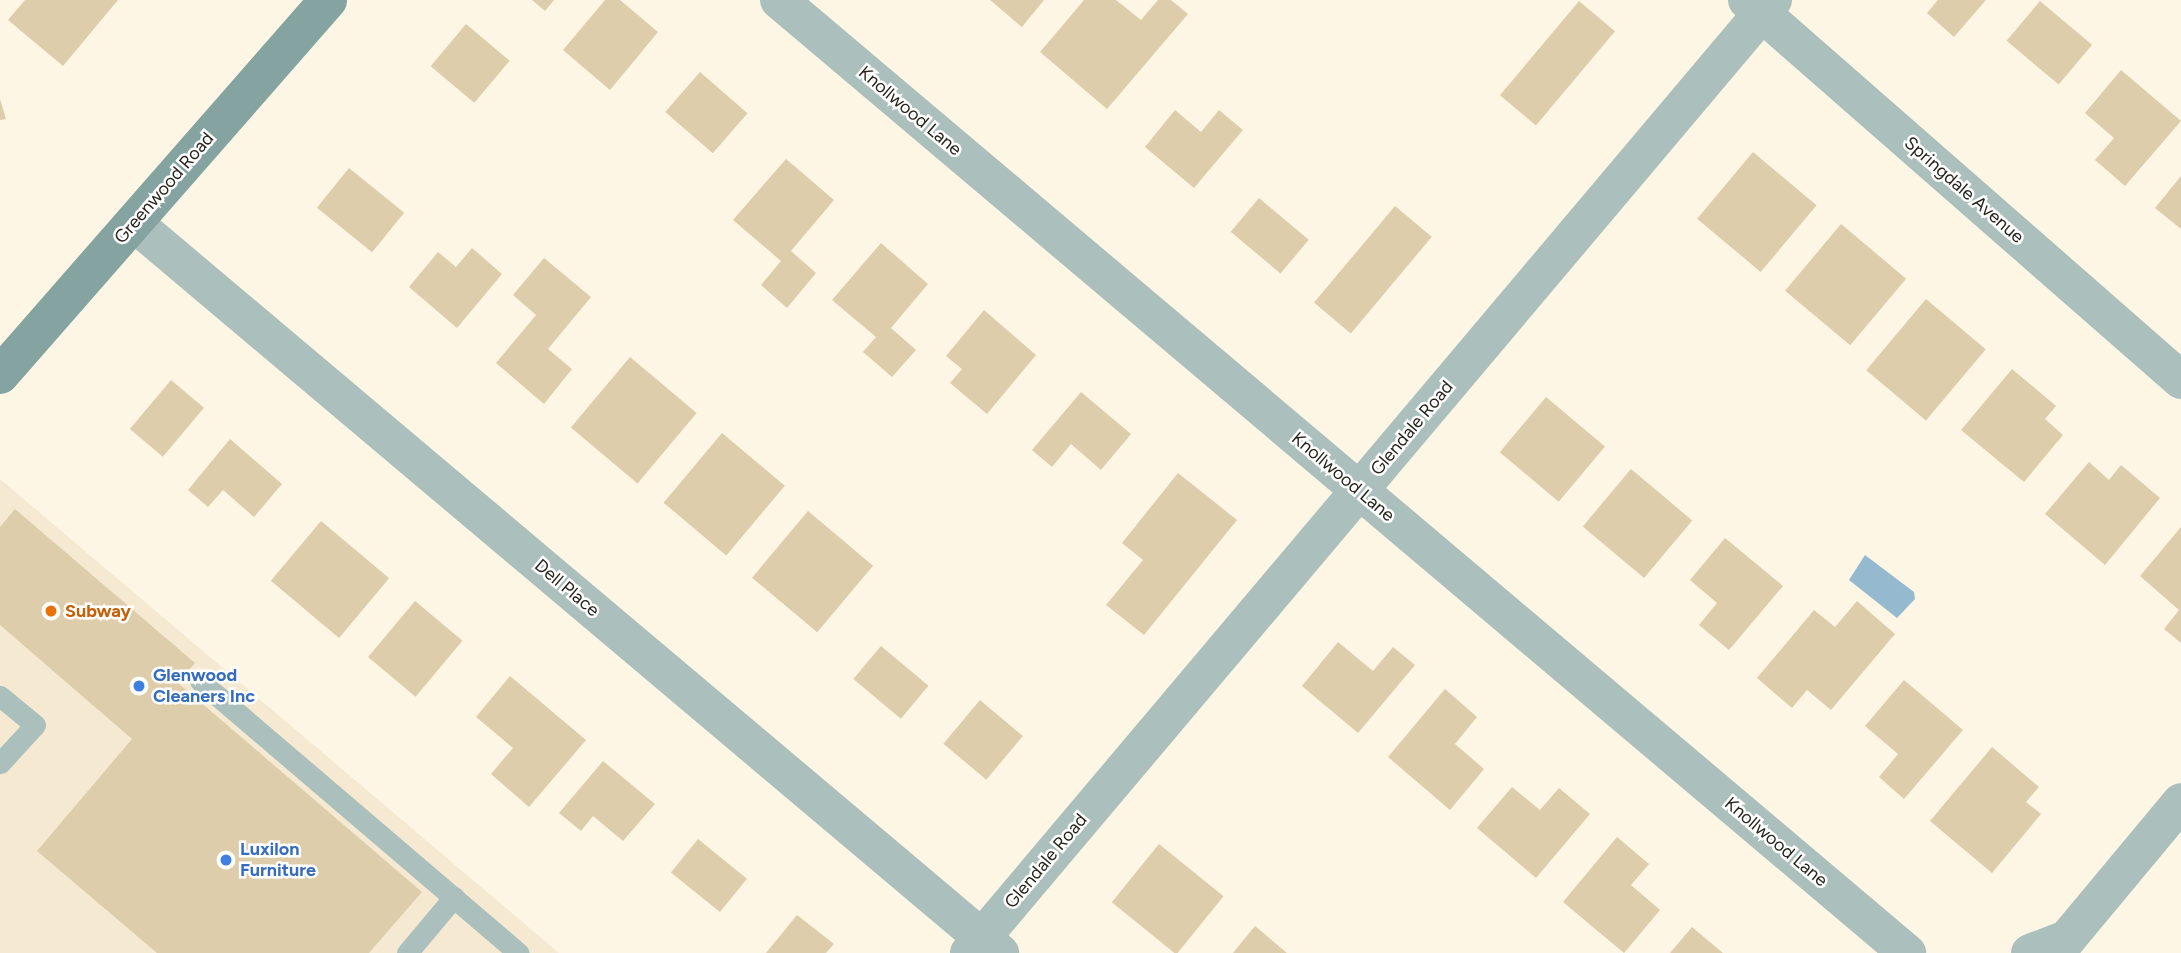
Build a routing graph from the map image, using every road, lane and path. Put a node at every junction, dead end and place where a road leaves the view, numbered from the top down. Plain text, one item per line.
1 (328, 0) edge
2 (779, 0) edge
3 (1760, 4) edge
4 (134, 223) junction
5 (0, 375) edge
6 (2181, 380) edge
7 (1359, 490) junction
8 (200, 681) dead end
9 (0, 696) edge
10 (0, 763) edge
11 (2181, 802) edge
12 (454, 897) junction
13 (2075, 946) edge
14 (983, 948) edge
15 (407, 953) edge
16 (519, 953) edge
17 (1907, 953) edge
18 (2030, 953) edge

1 - 4 main road, Greenwood Road
2 - 7 street, Knollwood Lane
3 - 6 street, Springdale Avenue
3 - 7 street, Glendale Road
4 - 5 main road, Greenwood Road
4 - 14 street, Dell Place
7 - 14 street, Glendale Road
7 - 17 street, Knollwood Lane
8 - 12 lane
9 - 10 lane
11 - 13 street
12 - 15 lane
12 - 16 lane
13 - 18 street

